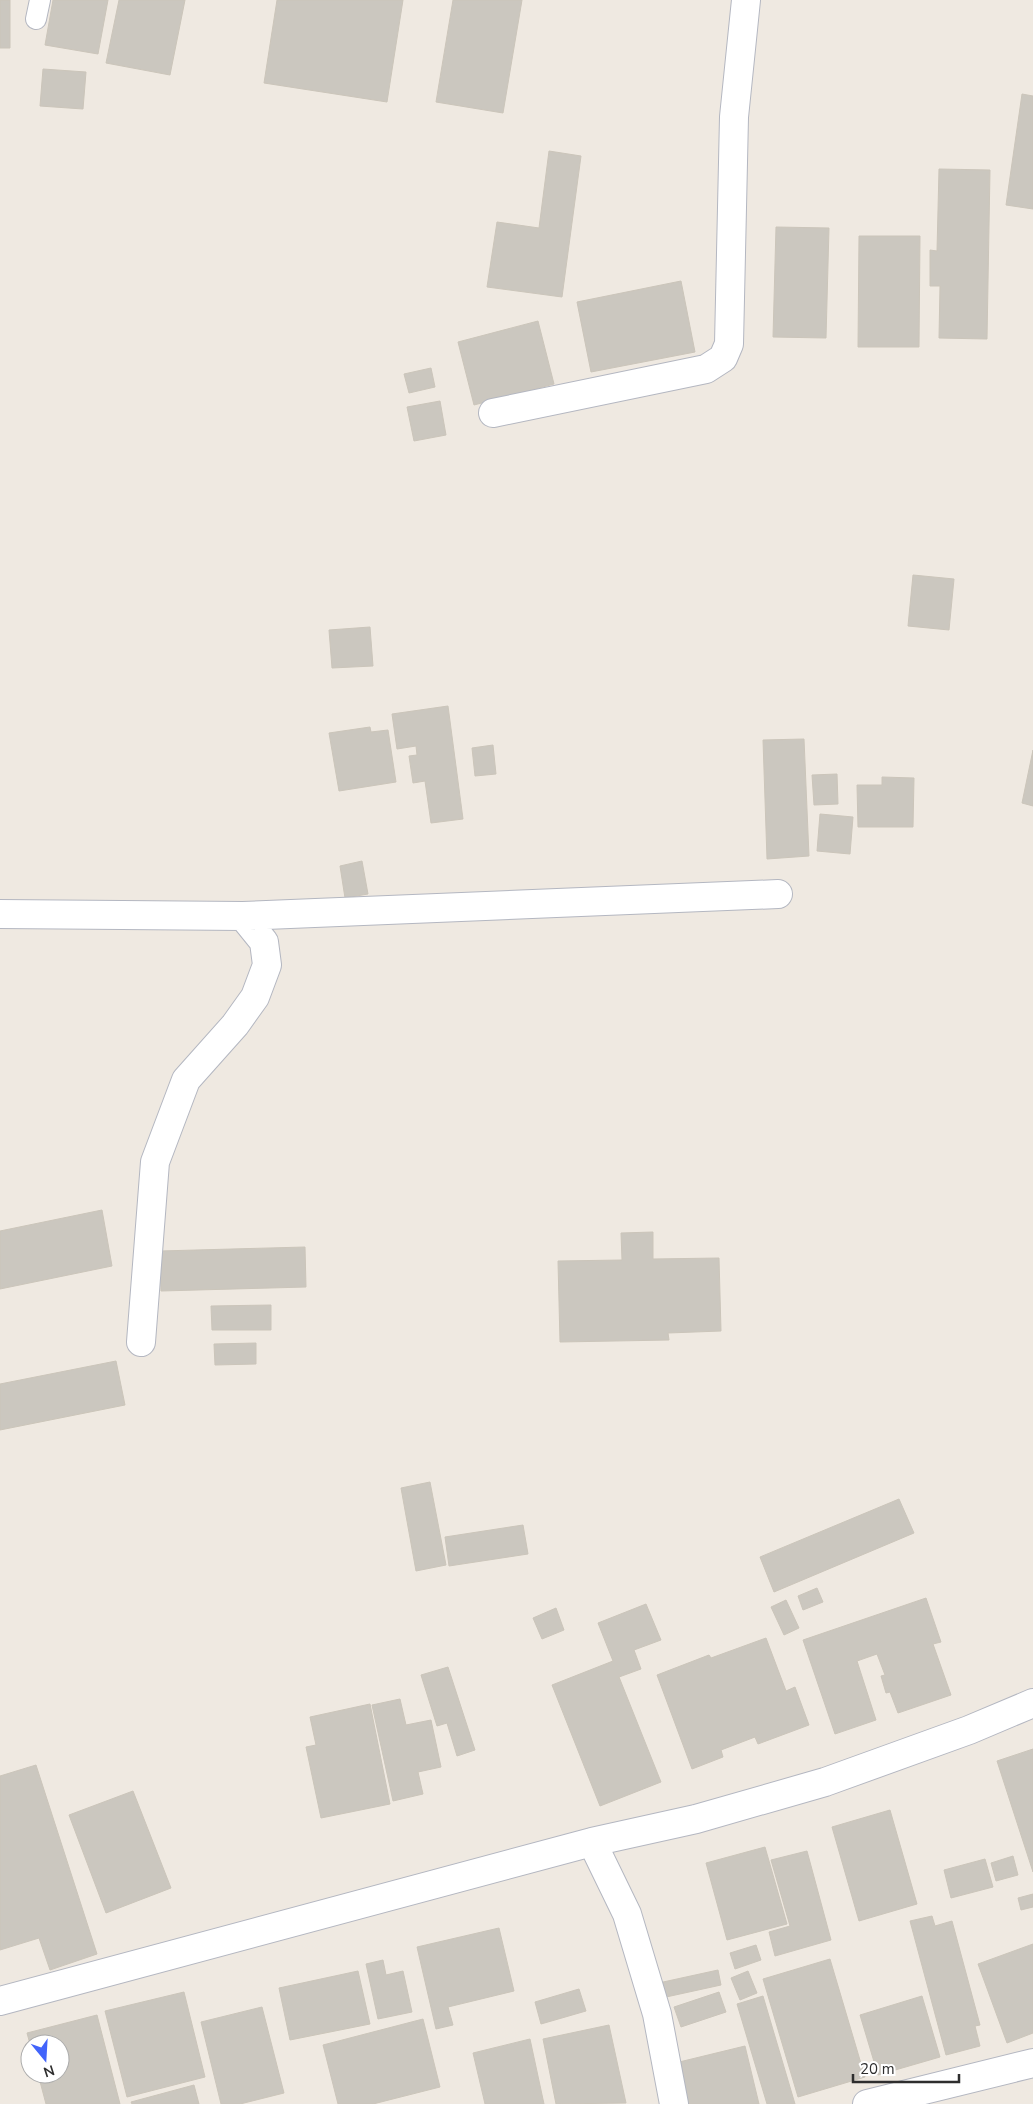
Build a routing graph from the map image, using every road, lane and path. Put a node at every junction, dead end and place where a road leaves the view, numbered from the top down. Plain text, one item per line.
1 (746, 0) edge
2 (493, 413) dead end
3 (778, 894) dead end
4 (0, 914) edge
5 (243, 916) junction
6 (141, 1342) dead end
7 (1033, 1704) edge
8 (592, 1842) junction
9 (0, 2001) edge
10 (1033, 2063) edge
11 (674, 2104) edge
12 (867, 2104) edge

1 - 2 street
3 - 5 street
4 - 5 street
5 - 6 street
7 - 8 street
8 - 9 street
8 - 11 street
10 - 12 street

